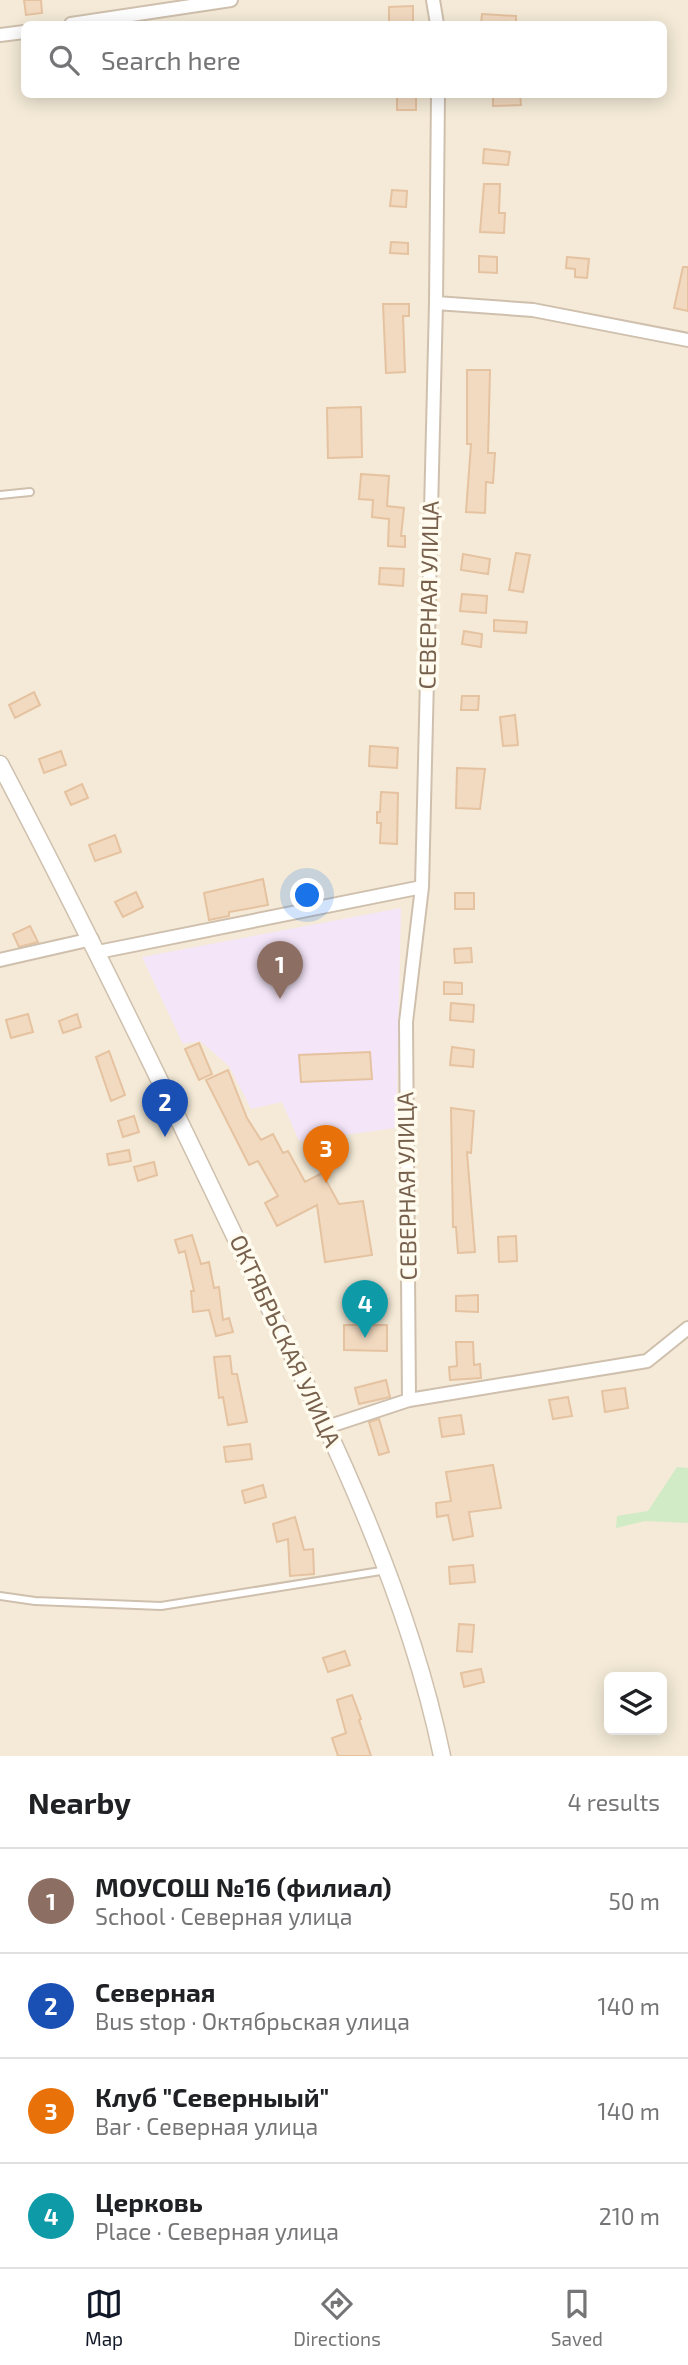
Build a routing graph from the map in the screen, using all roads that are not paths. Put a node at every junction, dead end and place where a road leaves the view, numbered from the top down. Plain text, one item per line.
1 (231, 0) edge
2 (433, 0) edge
3 (91, 21) edge
4 (436, 21) edge
5 (21, 32) edge
6 (0, 35) edge
7 (438, 98) edge
8 (436, 303) junction
9 (688, 340) edge
10 (30, 492) dead end
11 (0, 495) edge
12 (0, 764) edge
13 (422, 887) junction
14 (95, 945) junction
15 (0, 960) edge
16 (688, 1328) edge
17 (410, 1400) junction
18 (327, 1427) junction
19 (388, 1570) junction
20 (0, 1596) edge
21 (442, 1756) edge

1 - 3 street
2 - 4 street
5 - 6 street
7 - 8 street, СЕВЕРНАЯ УЛИЦА
8 - 9 street
8 - 13 street, СЕВЕРНАЯ УЛИЦА
10 - 11 lane
12 - 14 street, ОКТЯБРЬСКАЯ УЛИЦА
13 - 14 street
13 - 17 street, СЕВЕРНАЯ УЛИЦА
14 - 15 street
14 - 18 street, ОКТЯБРЬСКАЯ УЛИЦА
16 - 17 street
17 - 18 street
18 - 19 street, ОКТЯБРЬСКАЯ УЛИЦА
19 - 20 lane
19 - 21 street, ОКТЯБРЬСКАЯ УЛИЦА

